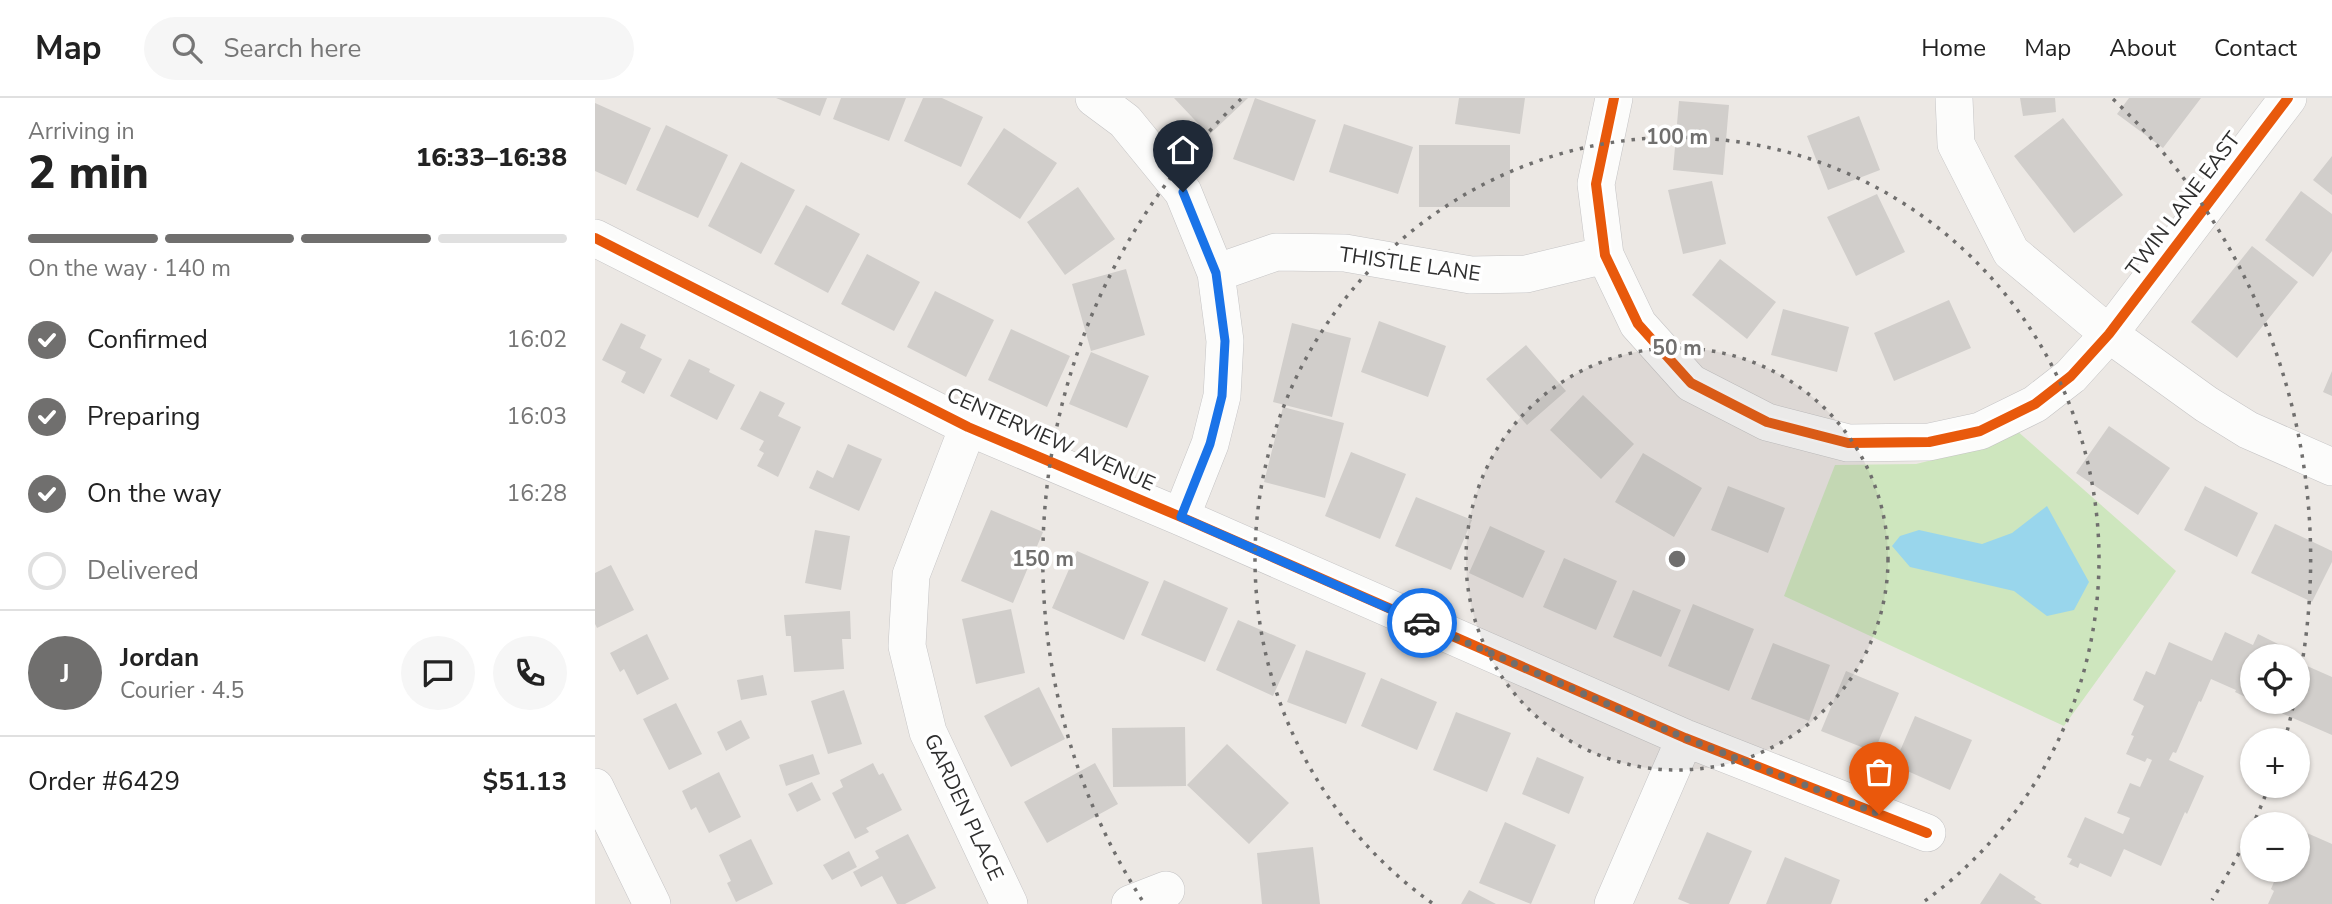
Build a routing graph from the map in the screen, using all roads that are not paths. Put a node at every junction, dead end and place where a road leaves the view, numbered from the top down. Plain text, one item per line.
1 (1094, 98) edge
2 (1614, 98) edge
3 (1954, 98) edge
4 (2288, 98) edge
5 (595, 238) edge
6 (1605, 255) junction
7 (1216, 273) junction
8 (2109, 334) junction
9 (968, 426) junction
10 (2332, 467) edge
11 (1181, 517) junction
12 (1685, 738) junction
13 (595, 788) edge
14 (1927, 833) dead end
15 (1166, 890) dead end
16 (652, 904) edge
17 (1009, 904) edge
18 (1130, 904) edge
19 (1613, 904) edge

1 - 7 street
2 - 6 street, TWIN LANE EAST
3 - 8 street
4 - 8 street, TWIN LANE EAST
5 - 9 street, CENTERVIEW AVENUE
6 - 7 street, THISTLE LANE
6 - 8 street, TWIN LANE EAST
7 - 11 street
8 - 10 street
9 - 11 street, CENTERVIEW AVENUE
9 - 17 street, GARDEN PLACE
11 - 12 street, CENTERVIEW AVENUE
12 - 14 street, CENTERVIEW AVENUE
12 - 19 street
13 - 16 street
15 - 18 street

